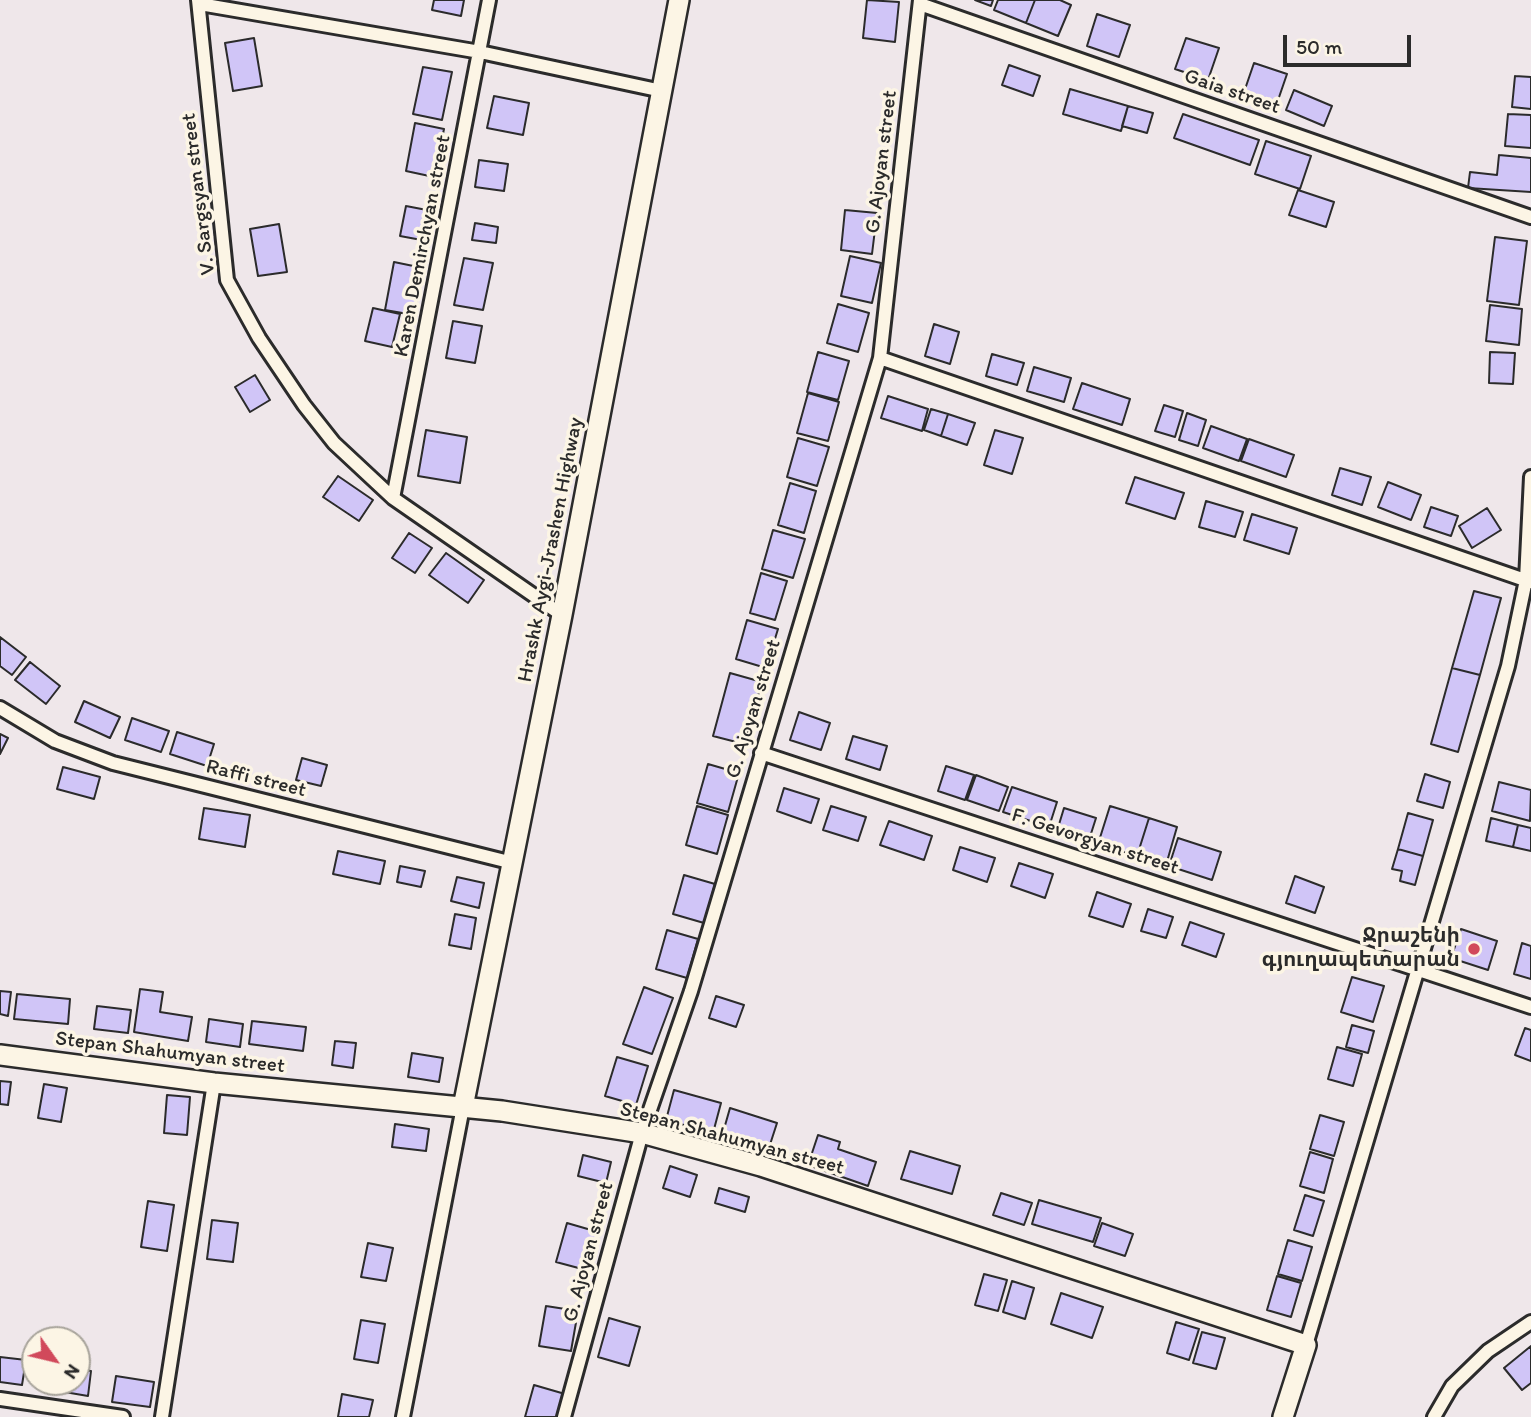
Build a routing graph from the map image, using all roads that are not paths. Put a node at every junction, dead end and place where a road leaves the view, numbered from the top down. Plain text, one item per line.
1 (489, 0) edge
2 (679, 0) edge
3 (199, 2) edge
4 (920, 2) edge
5 (480, 52) junction
6 (662, 91) junction
7 (1531, 217) edge
8 (880, 358) junction
9 (1531, 477) edge
10 (393, 498) junction
11 (1528, 581) edge
12 (562, 615) junction
13 (0, 708) edge
14 (761, 753) junction
15 (513, 863) junction
16 (1416, 968) junction
17 (1531, 1007) edge
18 (0, 1055) edge
19 (214, 1083) junction
20 (463, 1107) junction
21 (642, 1133) junction
22 (1531, 1322) edge
23 (1306, 1345) junction
24 (0, 1399) edge
25 (123, 1417) edge
26 (162, 1417) edge
27 (403, 1417) edge
28 (564, 1417) edge
29 (1283, 1417) edge
30 (1434, 1417) edge

1 - 5 street, Karen Demirchyan street
2 - 6 main road, Hrashk Aygi-Jrashen Highway
3 - 5 street
3 - 10 street, V. Sargsyan street
4 - 7 street, Gaia street
4 - 8 street, G. Ajoyan street
5 - 6 street
5 - 10 street, Karen Demirchyan street
6 - 12 main road, Hrashk Aygi-Jrashen Highway
8 - 11 street
8 - 14 street, G. Ajoyan street
9 - 11 street
10 - 12 street, V. Sargsyan street
11 - 16 street
12 - 15 main road, Hrashk Aygi-Jrashen Highway
13 - 15 street, Raffi street
14 - 16 street, F. Gevorgyan street
14 - 21 street, G. Ajoyan street
15 - 20 main road, Hrashk Aygi-Jrashen Highway
16 - 17 street, F. Gevorgyan street
16 - 23 street
18 - 19 main road, Stepan Shahumyan street
19 - 20 main road, Stepan Shahumyan street
19 - 26 street
20 - 21 main road, Stepan Shahumyan street
20 - 27 street
21 - 23 main road, Stepan Shahumyan street
21 - 28 street, G. Ajoyan street
22 - 30 street
23 - 29 main road
24 - 25 street

